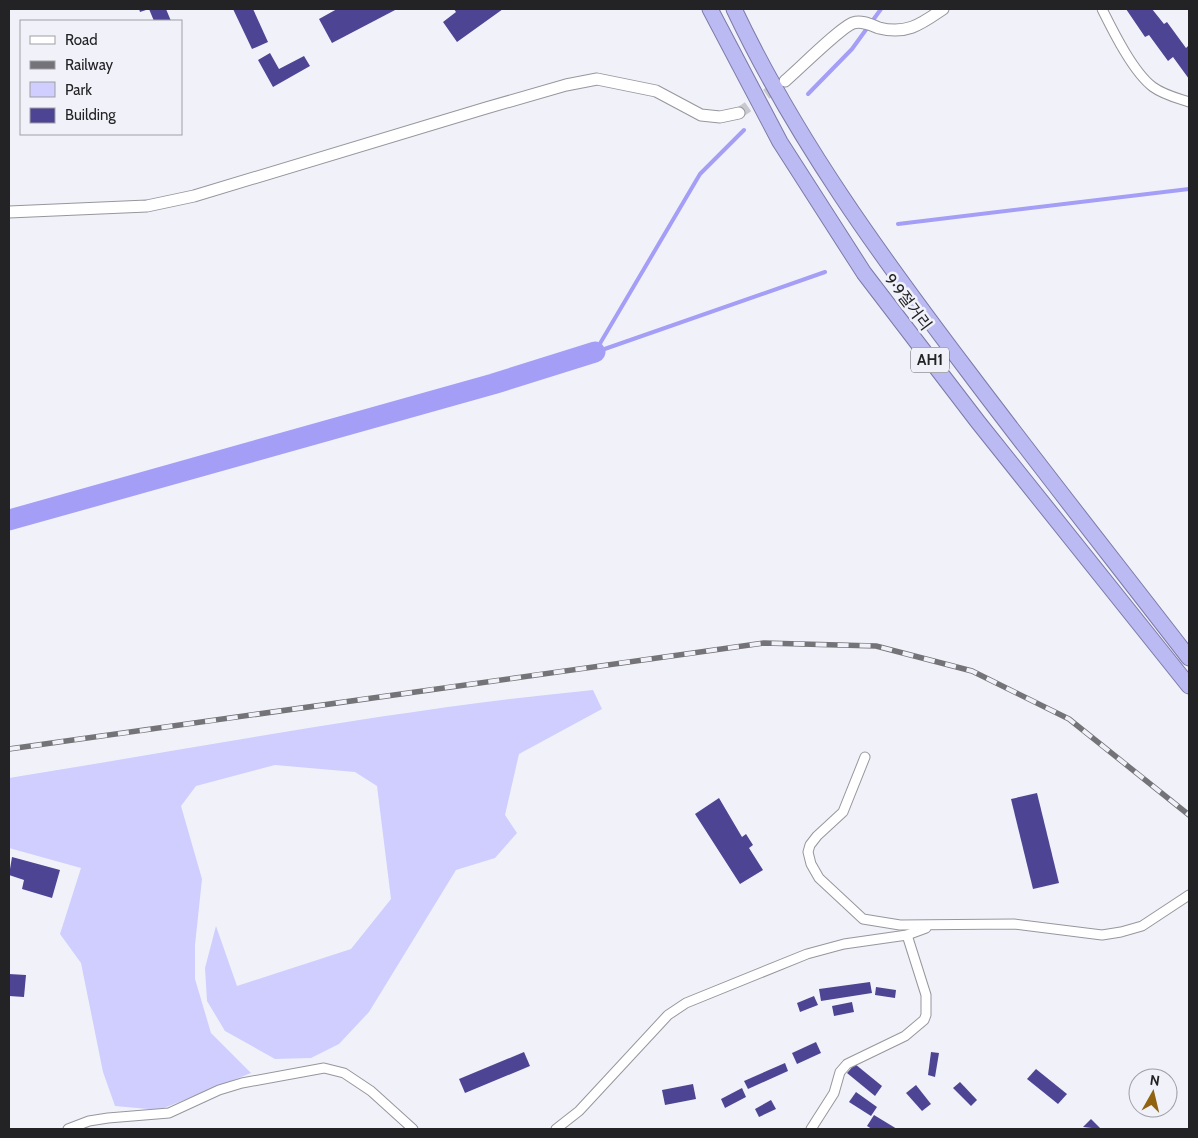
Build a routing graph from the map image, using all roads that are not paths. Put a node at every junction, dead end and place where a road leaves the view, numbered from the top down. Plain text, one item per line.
1 (710, 9) edge
2 (734, 9) edge
3 (943, 9) edge
4 (1102, 9) edge
5 (785, 81) tunnel mouth
6 (1189, 102) edge
7 (739, 113) tunnel mouth
8 (9, 212) edge
9 (1189, 658) edge
10 (1189, 686) edge
11 (865, 757) dead end
12 (1189, 895) edge
13 (932, 926) junction
14 (907, 935) junction
15 (68, 1129) edge
16 (413, 1129) edge
17 (556, 1129) edge
18 (811, 1129) edge

1 - 10 highway, 9·9절거리 / AH1
2 - 9 highway, 9·9절거리 / AH1
3 - 5 street
4 - 6 street
7 - 8 street
11 - 13 street
12 - 13 street
13 - 14 street
14 - 17 street
14 - 18 street
15 - 16 street

